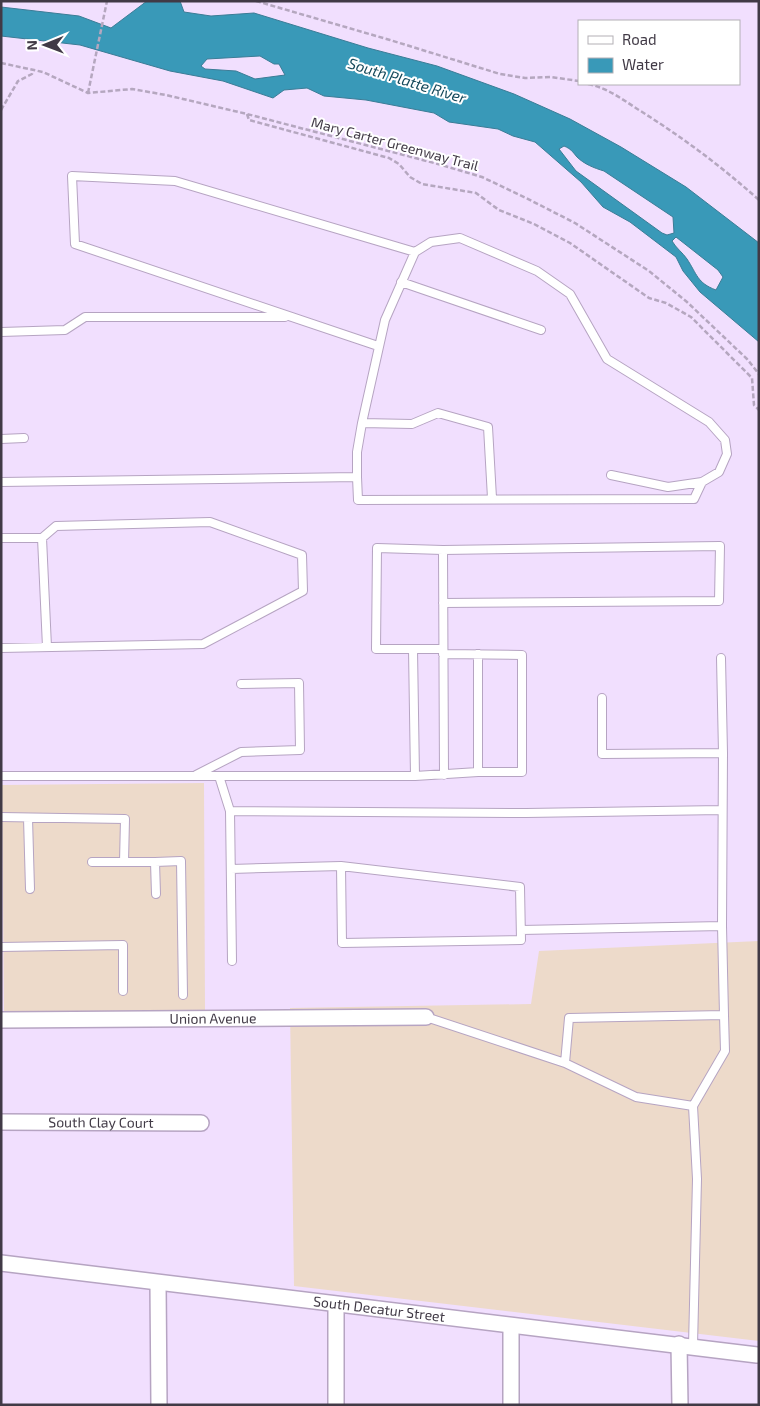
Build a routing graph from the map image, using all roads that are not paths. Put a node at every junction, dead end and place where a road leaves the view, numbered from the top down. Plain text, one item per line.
1 (415, 252) junction
2 (402, 282) junction
3 (293, 317) junction
4 (541, 330) dead end
5 (1, 332) edge
6 (378, 346) junction
7 (362, 423) junction
8 (24, 438) dead end
9 (1, 439) edge
10 (610, 475) dead end
11 (357, 477) junction
12 (1, 482) edge
13 (702, 482) junction
14 (492, 498) junction
15 (1, 538) edge
16 (42, 538) junction
17 (443, 550) junction
18 (443, 603) junction
19 (47, 647) junction
20 (1, 648) edge
21 (413, 649) junction
22 (443, 652) junction
23 (478, 654) junction
24 (721, 658) dead end
25 (241, 684) dead end
26 (602, 698) dead end
27 (723, 753) junction
28 (478, 772) junction
29 (444, 775) junction
30 (1, 776) edge
31 (195, 776) junction
32 (219, 776) junction
33 (415, 776) junction
34 (722, 810) junction
35 (230, 812) junction
36 (1, 817) edge
37 (28, 818) junction
38 (92, 862) dead end
39 (124, 862) junction
40 (155, 862) junction
41 (342, 866) junction
42 (230, 869) junction
43 (30, 889) dead end
44 (156, 894) dead end
45 (722, 926) junction
46 (521, 930) junction
47 (1, 946) edge
48 (232, 961) dead end
49 (123, 991) dead end
50 (183, 996) dead end
51 (724, 1015) junction
52 (426, 1016) joint
53 (1, 1020) edge
54 (565, 1062) junction
55 (692, 1106) junction
56 (1, 1122) edge
57 (201, 1123) dead end
58 (1, 1263) edge
59 (158, 1284) junction
60 (336, 1305) junction
61 (511, 1326) junction
62 (686, 1345) junction
63 (758, 1355) edge
64 (159, 1405) edge
65 (336, 1405) edge
66 (511, 1405) edge
67 (680, 1405) edge

1 - 2 lane
1 - 3 lane
1 - 13 lane
2 - 4 lane
2 - 6 lane
3 - 5 lane
3 - 6 lane
6 - 7 lane
7 - 11 lane
7 - 14 lane
8 - 9 lane
10 - 13 lane
11 - 12 lane
11 - 14 lane
13 - 14 lane
15 - 16 lane
16 - 19 lane
16 - 19 lane
17 - 18 lane
17 - 18 lane
17 - 21 lane
18 - 22 lane
19 - 20 lane
21 - 22 lane
21 - 33 lane
22 - 23 lane
22 - 29 lane
23 - 28 lane
23 - 28 lane
24 - 27 lane
25 - 31 lane
26 - 27 lane
27 - 34 lane
28 - 29 lane
29 - 33 lane
30 - 31 lane
31 - 32 lane
32 - 33 lane
32 - 35 lane
34 - 35 lane
34 - 45 lane
35 - 42 lane
36 - 37 lane
37 - 39 lane
37 - 43 lane
38 - 39 lane
39 - 40 lane
40 - 44 lane
40 - 50 lane
41 - 42 lane
41 - 46 lane
41 - 46 lane
42 - 48 lane
45 - 46 lane
45 - 51 lane
47 - 49 lane
51 - 54 lane
51 - 55 lane
52 - 53 street, Union Avenue
52 - 54 lane
54 - 55 lane
55 - 62 lane
56 - 57 street, South Clay Court
58 - 59 street, South Decatur Street
59 - 60 street, South Decatur Street
59 - 64 street
60 - 61 street, South Decatur Street
60 - 65 street
61 - 62 street, South Decatur Street
61 - 66 street
62 - 63 street, South Decatur Street
62 - 67 street

